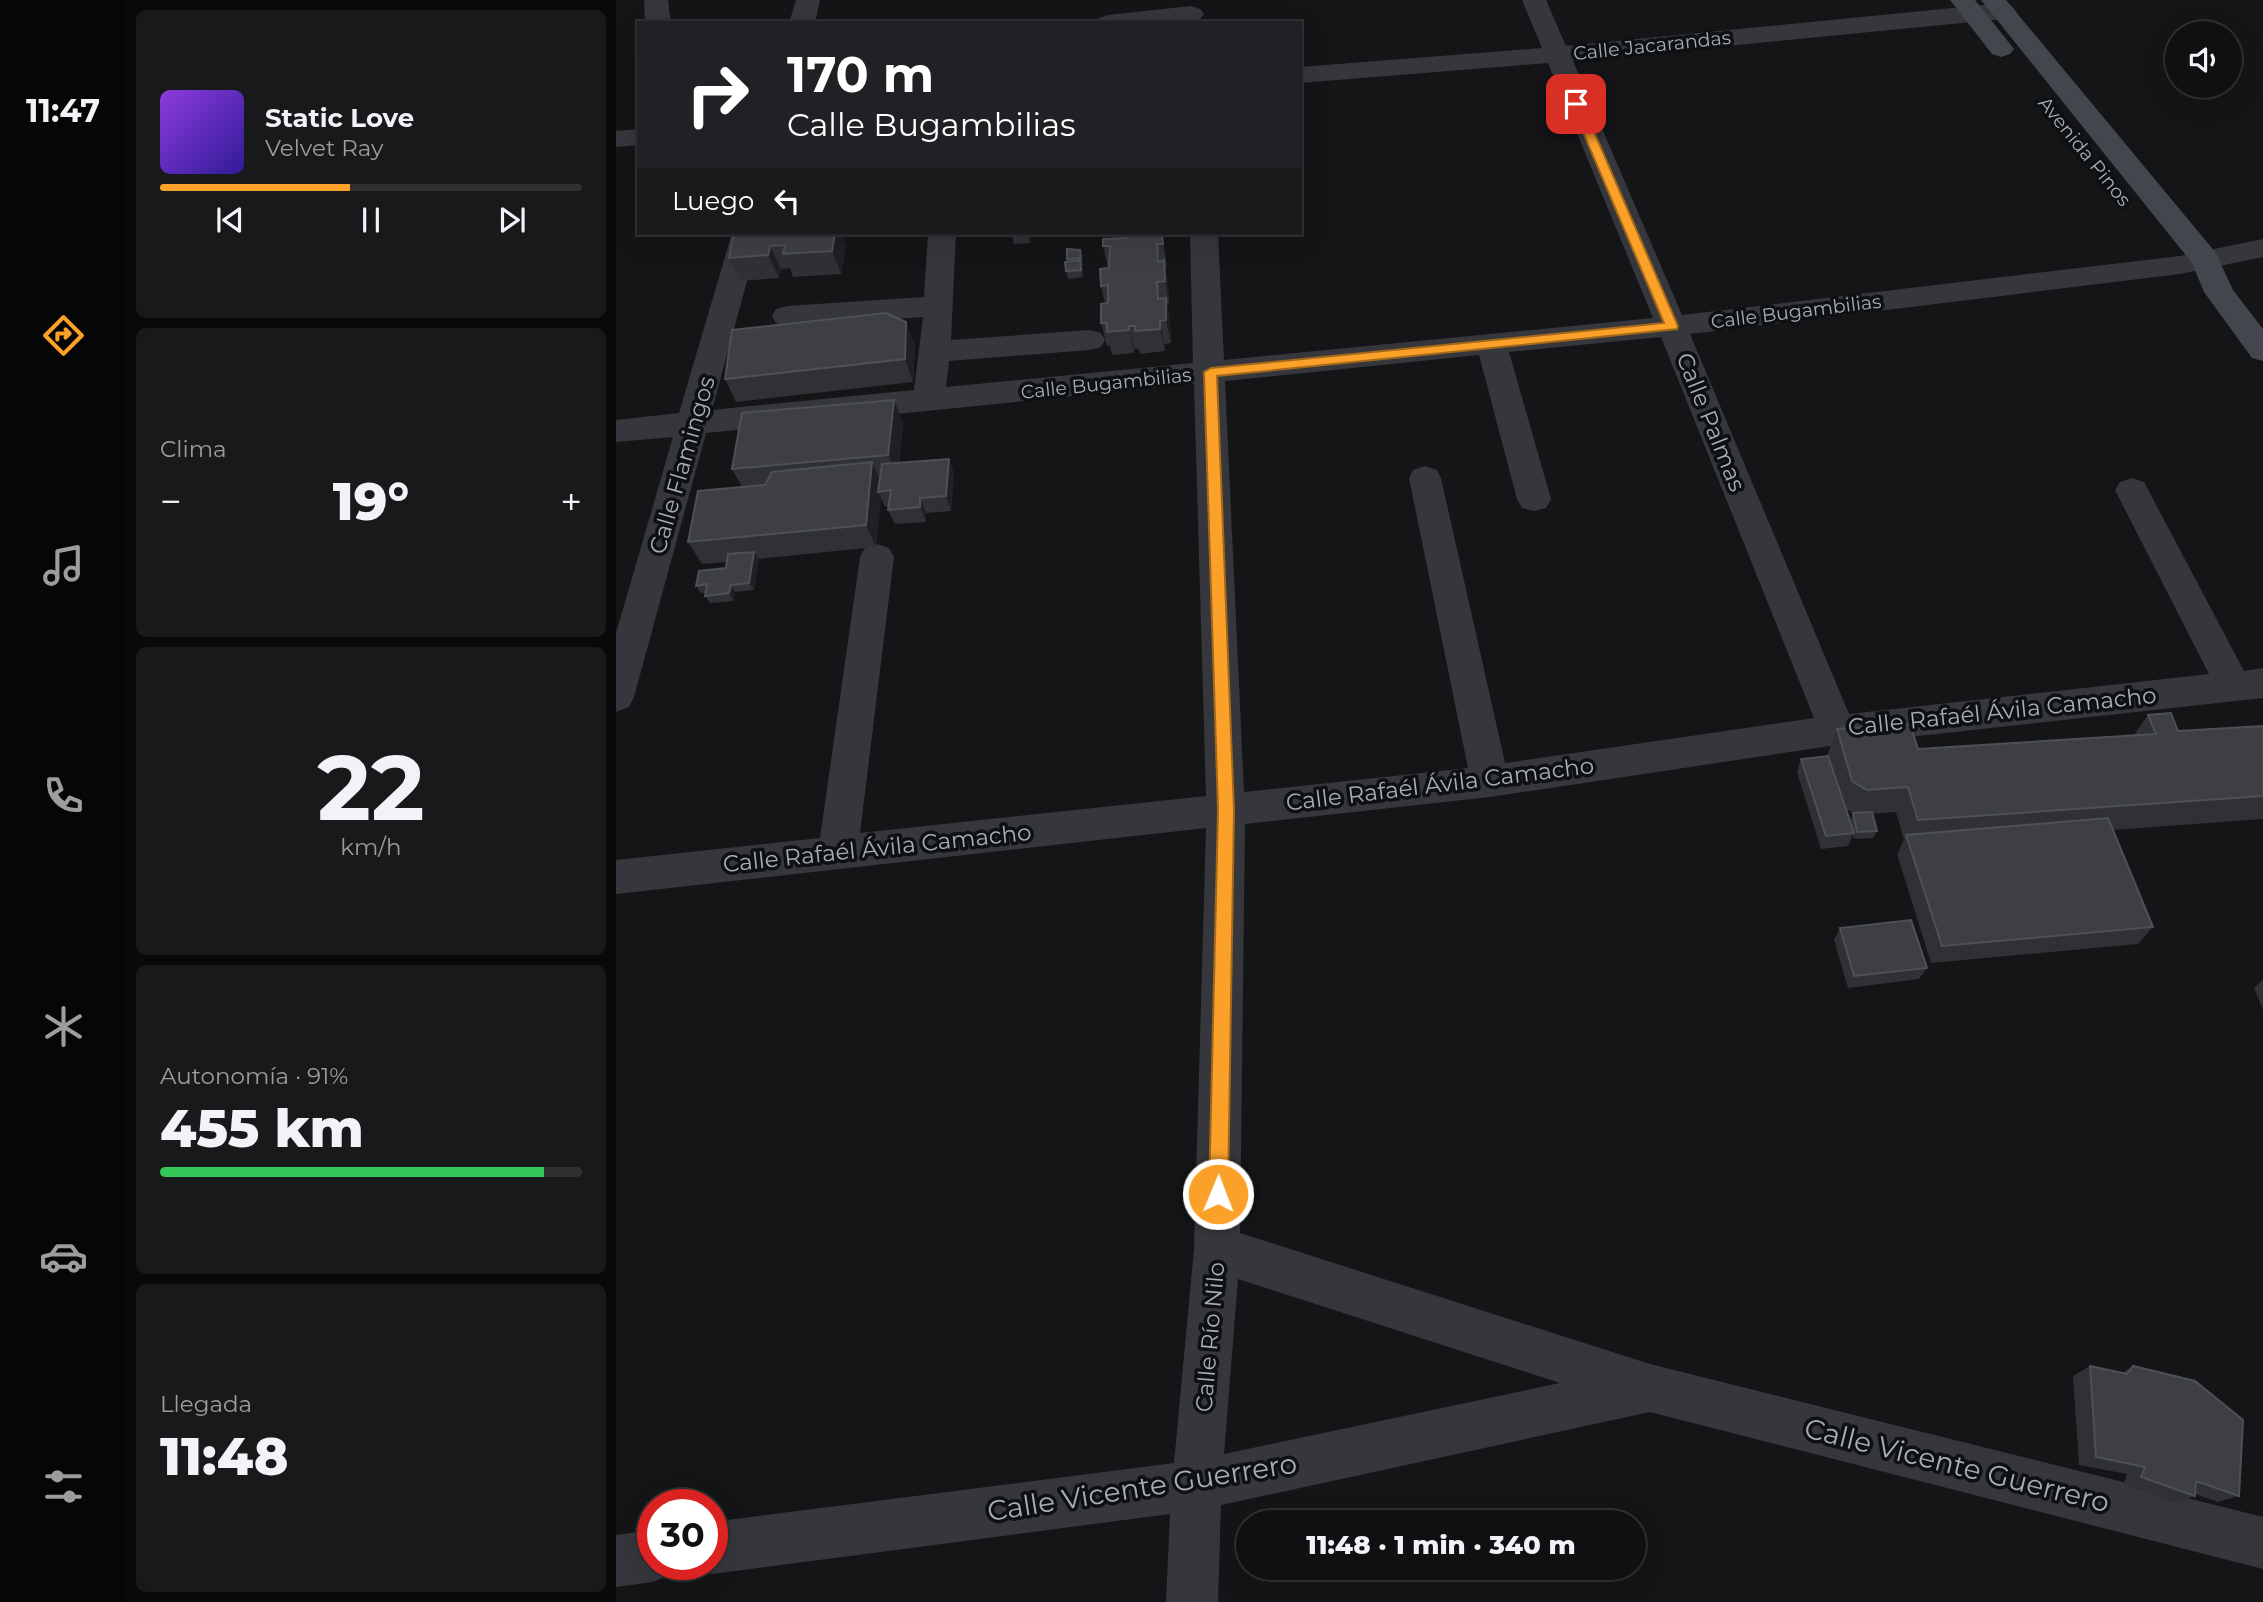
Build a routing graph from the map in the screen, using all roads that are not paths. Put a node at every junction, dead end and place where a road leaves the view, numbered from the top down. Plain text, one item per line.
1 (656, 0) edge
2 (808, 0) edge
3 (1534, 0) edge
4 (1982, 6) edge
5 (1191, 12) edge
6 (658, 21) edge
7 (803, 21) edge
8 (1123, 21) edge
9 (1555, 55) junction
10 (1302, 75) edge
11 (637, 137) edge
12 (616, 139) edge
13 (745, 235) edge
14 (942, 235) edge
15 (1204, 235) edge
16 (2263, 248) edge
17 (2193, 262) junction
18 (939, 306) junction
19 (787, 316) dead end
20 (1672, 326) junction
21 (1090, 340) dead end
22 (1492, 345) junction
23 (2263, 351) edge
24 (935, 352) junction
25 (1211, 372) junction
26 (929, 400) junction
27 (694, 423) junction
28 (616, 430) edge
29 (1425, 478) dead end
30 (2132, 491) dead end
31 (1534, 499) dead end
32 (877, 557) dead end
33 (2248, 684) edge
34 (616, 697) edge
35 (1837, 730) junction
36 (1490, 781) junction
37 (1226, 810) junction
38 (838, 853) junction
39 (616, 877) edge
40 (1217, 1249) junction
41 (1650, 1388) junction
42 (1197, 1485) junction
43 (2263, 1543) edge
44 (728, 1546) edge
45 (637, 1558) edge
46 (616, 1561) edge
47 (1192, 1602) edge

1 - 6 street
2 - 7 street
3 - 9 street, Calle Palmas
4 - 9 street, Calle Jacarandas
4 - 17 main road, Avenida Pinos
5 - 8 street
9 - 10 street, Calle Jacarandas
9 - 20 street, Calle Palmas
11 - 12 street
13 - 27 street, Calle Flamingos
14 - 18 street
15 - 25 street, Calle Río Nilo
16 - 17 street, Calle Bugambilias
17 - 20 street, Calle Bugambilias
17 - 23 main road, Avenida Pinos
18 - 19 street
18 - 24 street
20 - 22 street, Calle Bugambilias
20 - 35 street, Calle Palmas
21 - 24 street
22 - 25 street, Calle Bugambilias
22 - 31 street
24 - 26 street
25 - 26 street, Calle Bugambilias
25 - 37 street, Calle Río Nilo
26 - 27 street, Calle Bugambilias
27 - 28 street, Calle Bugambilias
27 - 34 street, Calle Flamingos
29 - 36 street
30 - 33 street
32 - 38 street
33 - 35 street, Calle Rafaél Ávila Camacho
35 - 36 street, Calle Rafaél Ávila Camacho
36 - 37 street, Calle Rafaél Ávila Camacho
37 - 38 street, Calle Rafaél Ávila Camacho
37 - 40 street, Calle Río Nilo
38 - 39 street, Calle Rafaél Ávila Camacho
40 - 41 street, Calle Vicente Guerrero
40 - 42 street, Calle Río Nilo
41 - 42 street, Calle Vicente Guerrero
41 - 43 street, Calle Vicente Guerrero
42 - 44 street, Calle Vicente Guerrero
42 - 47 street, Calle Río Nilo
45 - 46 street

